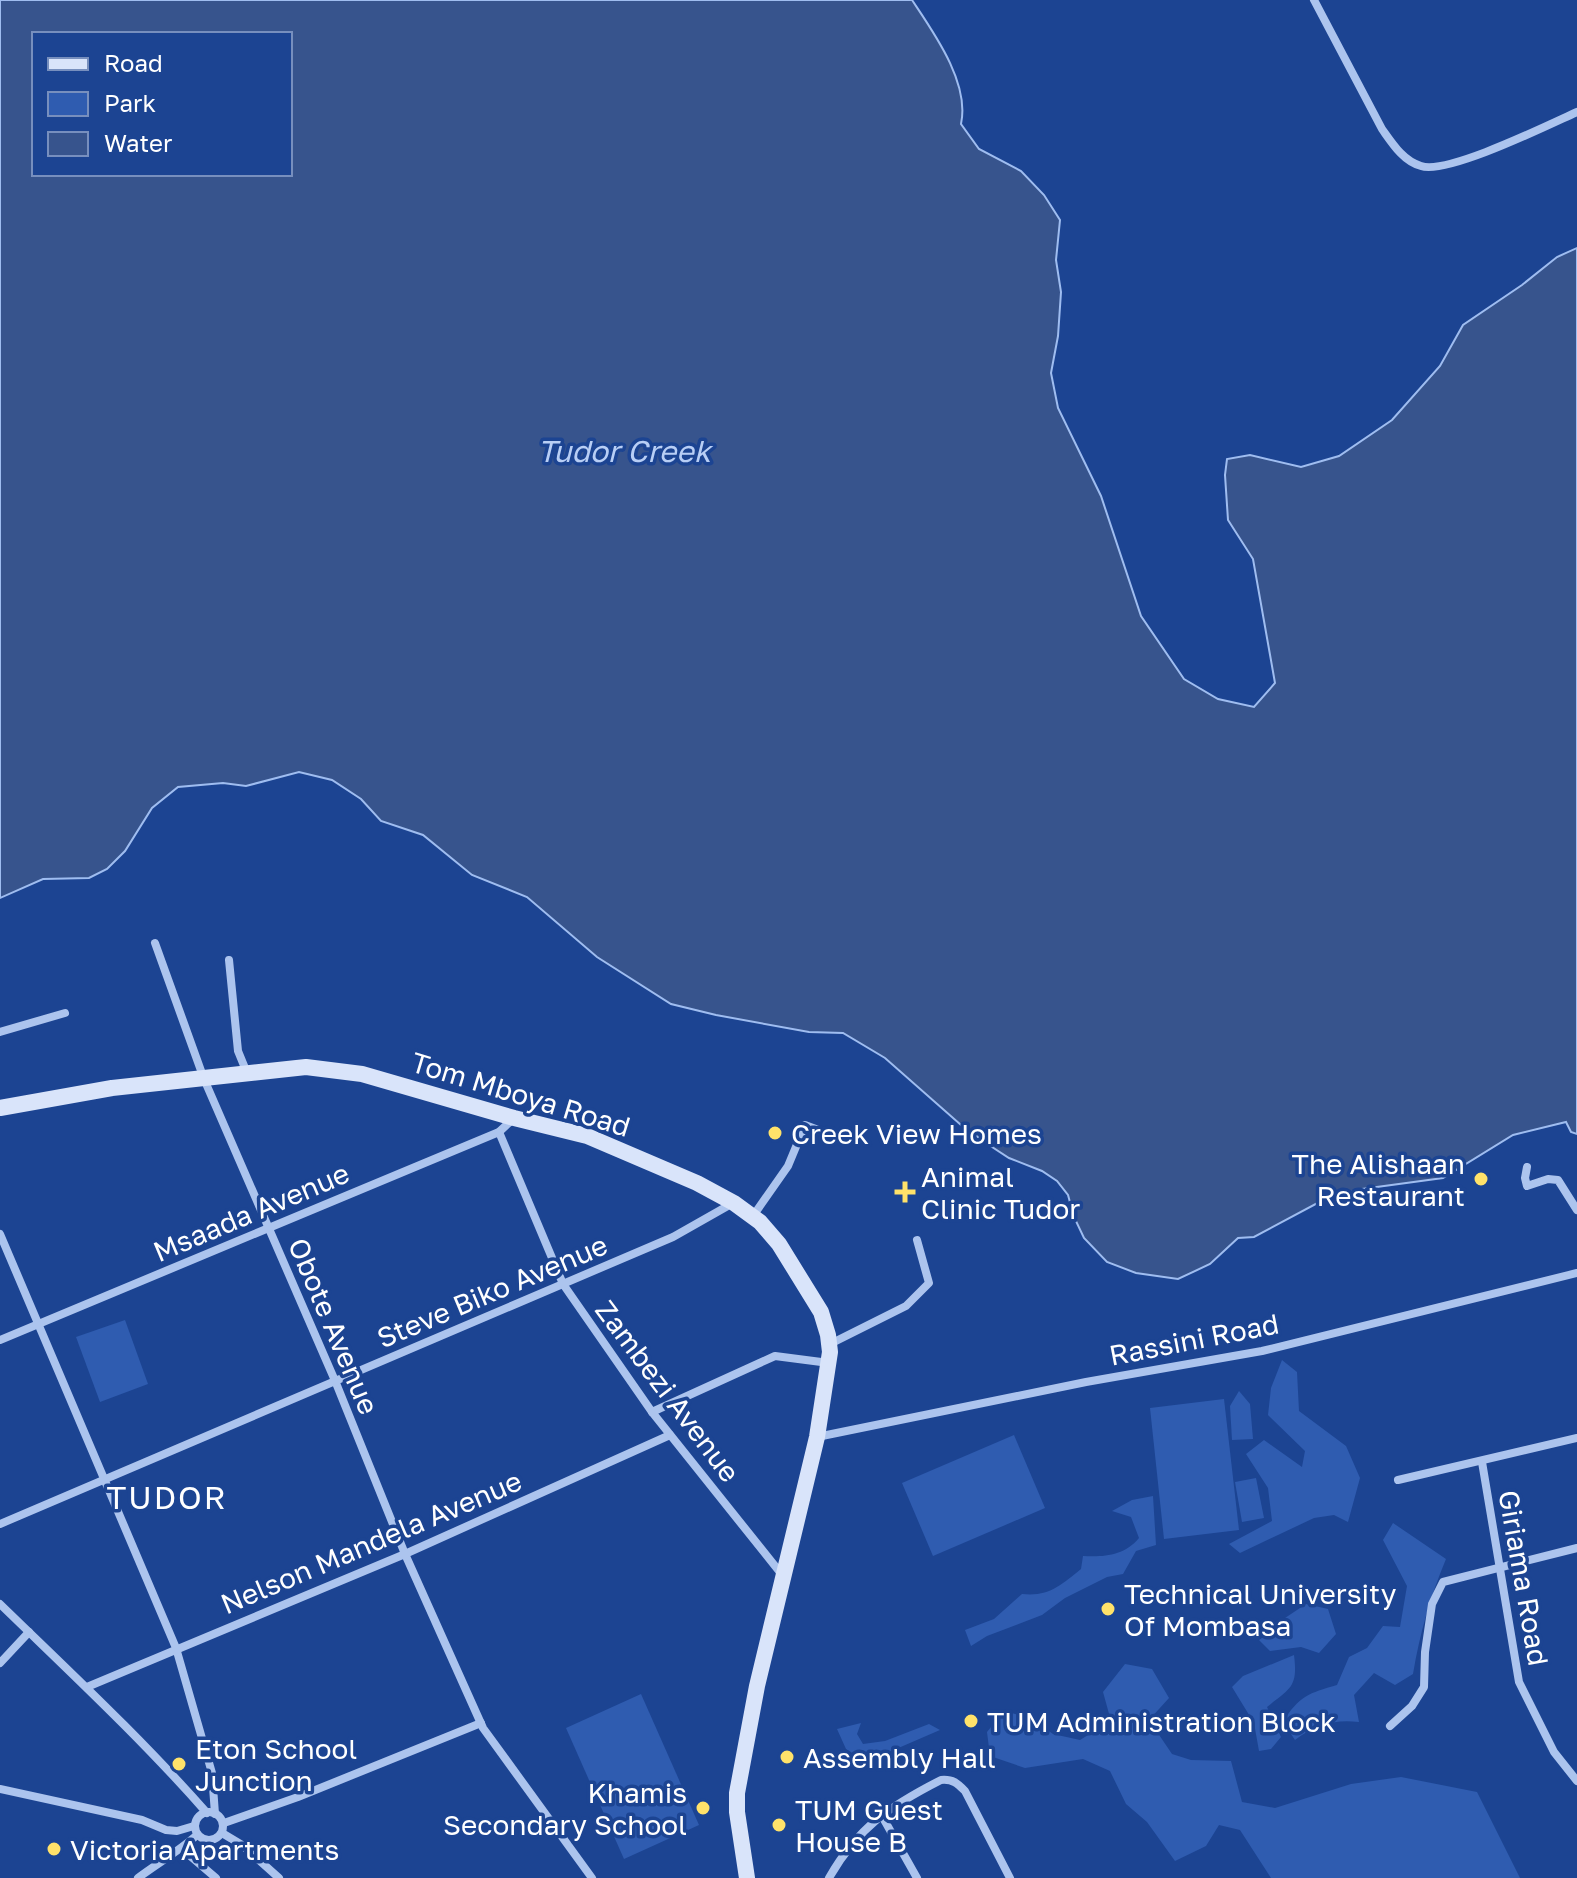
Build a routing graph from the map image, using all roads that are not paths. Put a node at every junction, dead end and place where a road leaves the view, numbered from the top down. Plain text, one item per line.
1 (1314, 0) edge
2 (1577, 112) edge
3 (155, 943) dead end
4 (229, 960) dead end
5 (65, 1013) dead end
6 (0, 1032) edge
7 (247, 1075) junction
8 (204, 1079) junction
9 (0, 1108) edge
10 (514, 1118) junction
11 (499, 1132) junction
12 (840, 1138) dead end
13 (1527, 1167) dead end
14 (734, 1203) junction
15 (1577, 1210) edge
16 (753, 1216) junction
17 (269, 1229) junction
18 (0, 1234) edge
19 (917, 1240) dead end
20 (1577, 1273) edge
21 (563, 1284) junction
22 (38, 1324) junction
23 (0, 1340) edge
24 (829, 1344) junction
25 (829, 1363) junction
26 (336, 1383) junction
27 (652, 1412) junction
28 (670, 1435) junction
29 (817, 1437) junction
30 (1577, 1438) edge
31 (1482, 1462) junction
32 (104, 1480) junction
33 (1398, 1480) dead end
34 (0, 1524) edge
35 (1577, 1548) edge
36 (405, 1554) junction
37 (1501, 1566) junction
38 (783, 1577) junction
39 (0, 1604) edge
40 (29, 1632) junction
41 (176, 1648) junction
42 (0, 1663) edge
43 (87, 1687) junction
44 (481, 1723) junction
45 (1390, 1726) dead end
46 (1577, 1781) edge
47 (0, 1789) edge
48 (211, 1813) junction
49 (882, 1816) junction
50 (224, 1823) junction
51 (166, 1830) junction
52 (196, 1830) junction
53 (222, 1833) junction
54 (179, 1850) junction
55 (138, 1878) edge
56 (216, 1878) edge
57 (279, 1878) edge
58 (592, 1878) edge
59 (747, 1878) edge
60 (829, 1878) edge
61 (917, 1878) edge
62 (1010, 1878) edge

1 - 2 street
3 - 8 street, Obote Avenue
4 - 7 street
5 - 6 street
7 - 8 main road, Tom Mboya Road
7 - 10 main road, Tom Mboya Road
8 - 9 main road, Tom Mboya Road
8 - 17 street, Obote Avenue
10 - 11 street, Msaada Avenue
10 - 14 main road, Tom Mboya Road
11 - 17 street, Msaada Avenue
11 - 21 street, Zambezi Avenue
12 - 16 street
13 - 15 street
14 - 16 main road, Tom Mboya Road
14 - 21 street, Steve Biko Avenue
16 - 24 main road, Tom Mboya Road
17 - 22 street, Msaada Avenue
17 - 26 street, Obote Avenue
18 - 22 street
19 - 24 street
20 - 29 street, Rassini Road
21 - 26 street, Steve Biko Avenue
21 - 27 street, Zambezi Avenue
22 - 23 street, Msaada Avenue
22 - 32 street
24 - 25 main road, Tom Mboya Road
25 - 27 street
25 - 29 main road, Tom Mboya Road
26 - 32 street, Steve Biko Avenue
26 - 36 street, Obote Avenue
27 - 28 street, Zambezi Avenue
28 - 36 street, Nelson Mandela Avenue
28 - 38 street, Zambezi Avenue
29 - 38 main road, Tom Mboya Road
30 - 31 street
31 - 33 street
31 - 37 street, Giriama Road
32 - 34 street, Steve Biko Avenue
32 - 41 street
35 - 37 street
36 - 41 street, Nelson Mandela Avenue
36 - 44 street, Obote Avenue
37 - 45 street
37 - 46 street, Giriama Road
38 - 59 main road, Tom Mboya Road
39 - 40 street
40 - 42 street
40 - 43 street
41 - 43 street, Nelson Mandela Avenue
41 - 48 street
43 - 48 street
44 - 50 street
44 - 58 street, Obote Avenue
47 - 51 street
48 - 50 street
48 - 52 street
49 - 60 street
49 - 61 street
49 - 62 street
50 - 53 street
51 - 52 street
51 - 54 street
52 - 53 street
52 - 54 street
53 - 57 street
54 - 55 street
54 - 56 street

